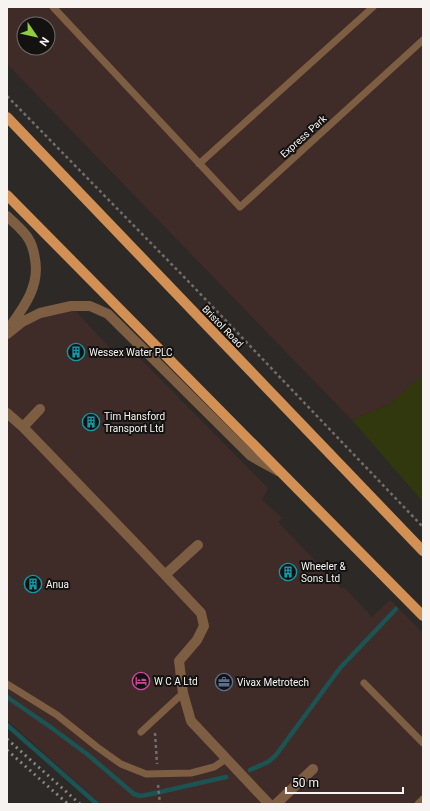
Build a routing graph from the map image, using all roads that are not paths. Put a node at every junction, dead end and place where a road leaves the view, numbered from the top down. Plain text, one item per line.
1 (53, 7) edge
2 (373, 7) edge
3 (423, 40) edge
4 (7, 117) edge
5 (199, 164) junction
6 (7, 195) edge
7 (7, 216) edge
8 (7, 333) edge
9 (40, 409) dead end
10 (7, 413) edge
11 (23, 427) junction
12 (282, 474) junction
13 (198, 545) dead end
14 (423, 551) edge
15 (166, 574) junction
16 (423, 616) edge
17 (364, 683) dead end
18 (7, 684) edge
19 (183, 693) junction
20 (142, 732) dead end
21 (423, 743) edge
22 (226, 759) junction
23 (313, 769) dead end
24 (423, 798) edge
25 (269, 804) edge
26 (276, 804) edge
27 (418, 804) edge

1 - 5 lane, Express Park
2 - 5 lane
3 - 5 lane, Express Park
4 - 14 main road, Bristol Road
6 - 12 main road
7 - 8 street
8 - 12 street
9 - 11 street
10 - 11 street
11 - 15 street
12 - 16 main road
13 - 15 street
15 - 19 street
17 - 21 lane
18 - 22 lane
19 - 20 lane
19 - 22 street
22 - 25 street
23 - 26 street
24 - 27 lane

